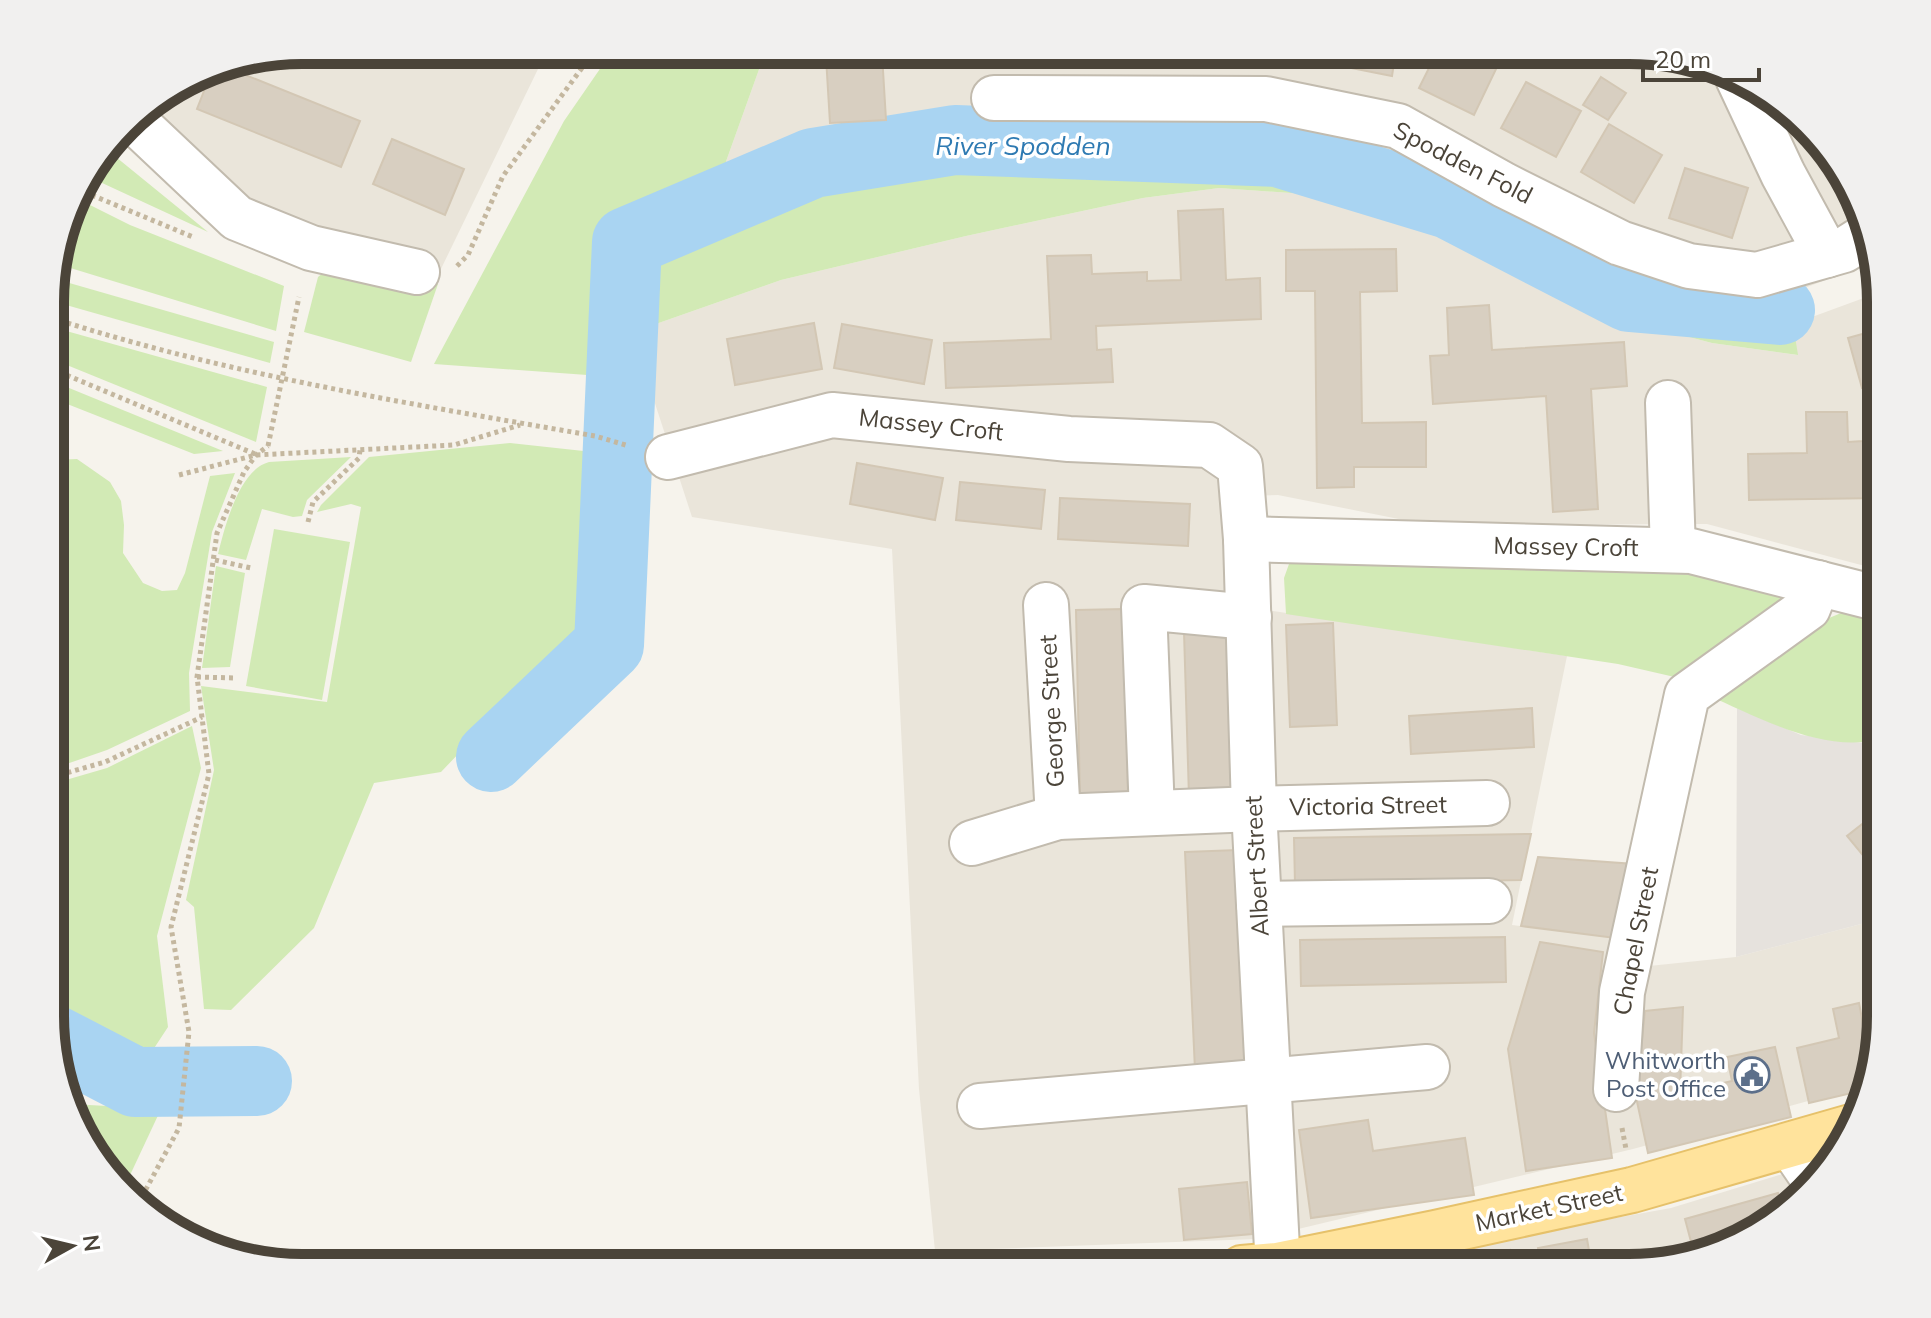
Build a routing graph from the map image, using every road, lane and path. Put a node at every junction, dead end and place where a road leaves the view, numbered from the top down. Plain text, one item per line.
1 (584, 65) edge
2 (1746, 95) edge
3 (994, 98) dead end
4 (141, 127) edge
5 (1859, 240) edge
6 (1827, 255) junction
7 (417, 272) joint
8 (299, 297) dead end
9 (64, 322) edge
10 (64, 374) edge
11 (1668, 403) dead end
12 (524, 423) junction
13 (595, 436) dead end
14 (360, 450) junction
15 (256, 455) junction
16 (668, 457) dead end
17 (1240, 466) joint
18 (179, 475) dead end
19 (308, 522) dead end
20 (1246, 539) junction
21 (1673, 550) junction
22 (215, 560) junction
23 (251, 568) dead end
24 (1818, 583) junction
25 (1866, 595) edge
26 (1046, 605) dead end
27 (1249, 617) junction
28 (197, 677) junction
29 (236, 678) dead end
30 (202, 717) junction
31 (65, 773) edge
32 (1487, 803) dead end
33 (1254, 809) junction
34 (1152, 813) junction
35 (1058, 817) junction
36 (972, 843) dead end
37 (1489, 901) dead end
38 (1259, 904) junction
39 (1427, 1067) dead end
40 (1268, 1080) junction
41 (1616, 1089) joint
42 (980, 1106) dead end
43 (1830, 1143) edge
44 (1803, 1163) edge
45 (1632, 1190) junction
46 (144, 1193) edge
47 (1266, 1254) edge
48 (1329, 1254) edge

1 - 7 path
2 - 6 street
3 - 6 street, Spodden Fold
4 - 7 street
5 - 6 street, Spodden Fold
8 - 15 path, bridge
9 - 12 path
10 - 15 path
11 - 21 street
12 - 13 path
12 - 14 path
14 - 15 path
14 - 19 path
15 - 18 path
15 - 22 path
16 - 17 street, Massey Croft
17 - 20 street, Albert Street
20 - 21 street, Massey Croft
20 - 27 street, Albert Street
21 - 24 street, Massey Croft
22 - 23 path
22 - 28 path
24 - 25 street, Massey Croft
24 - 41 street, Chapel Street
26 - 35 street, George Street
27 - 33 street, Albert Street
27 - 34 street
28 - 29 path
28 - 30 path
30 - 31 path
30 - 46 path
32 - 33 street, Victoria Street
33 - 34 street, Victoria Street
33 - 38 street, Albert Street
34 - 35 street, Victoria Street
35 - 36 street, Victoria Street
37 - 38 street
38 - 40 street, Albert Street
39 - 40 street
40 - 42 street
40 - 47 street, Albert Street
41 - 45 path
43 - 44 main road, Market Street
44 - 45 main road, Market Street
45 - 48 main road, Market Street

